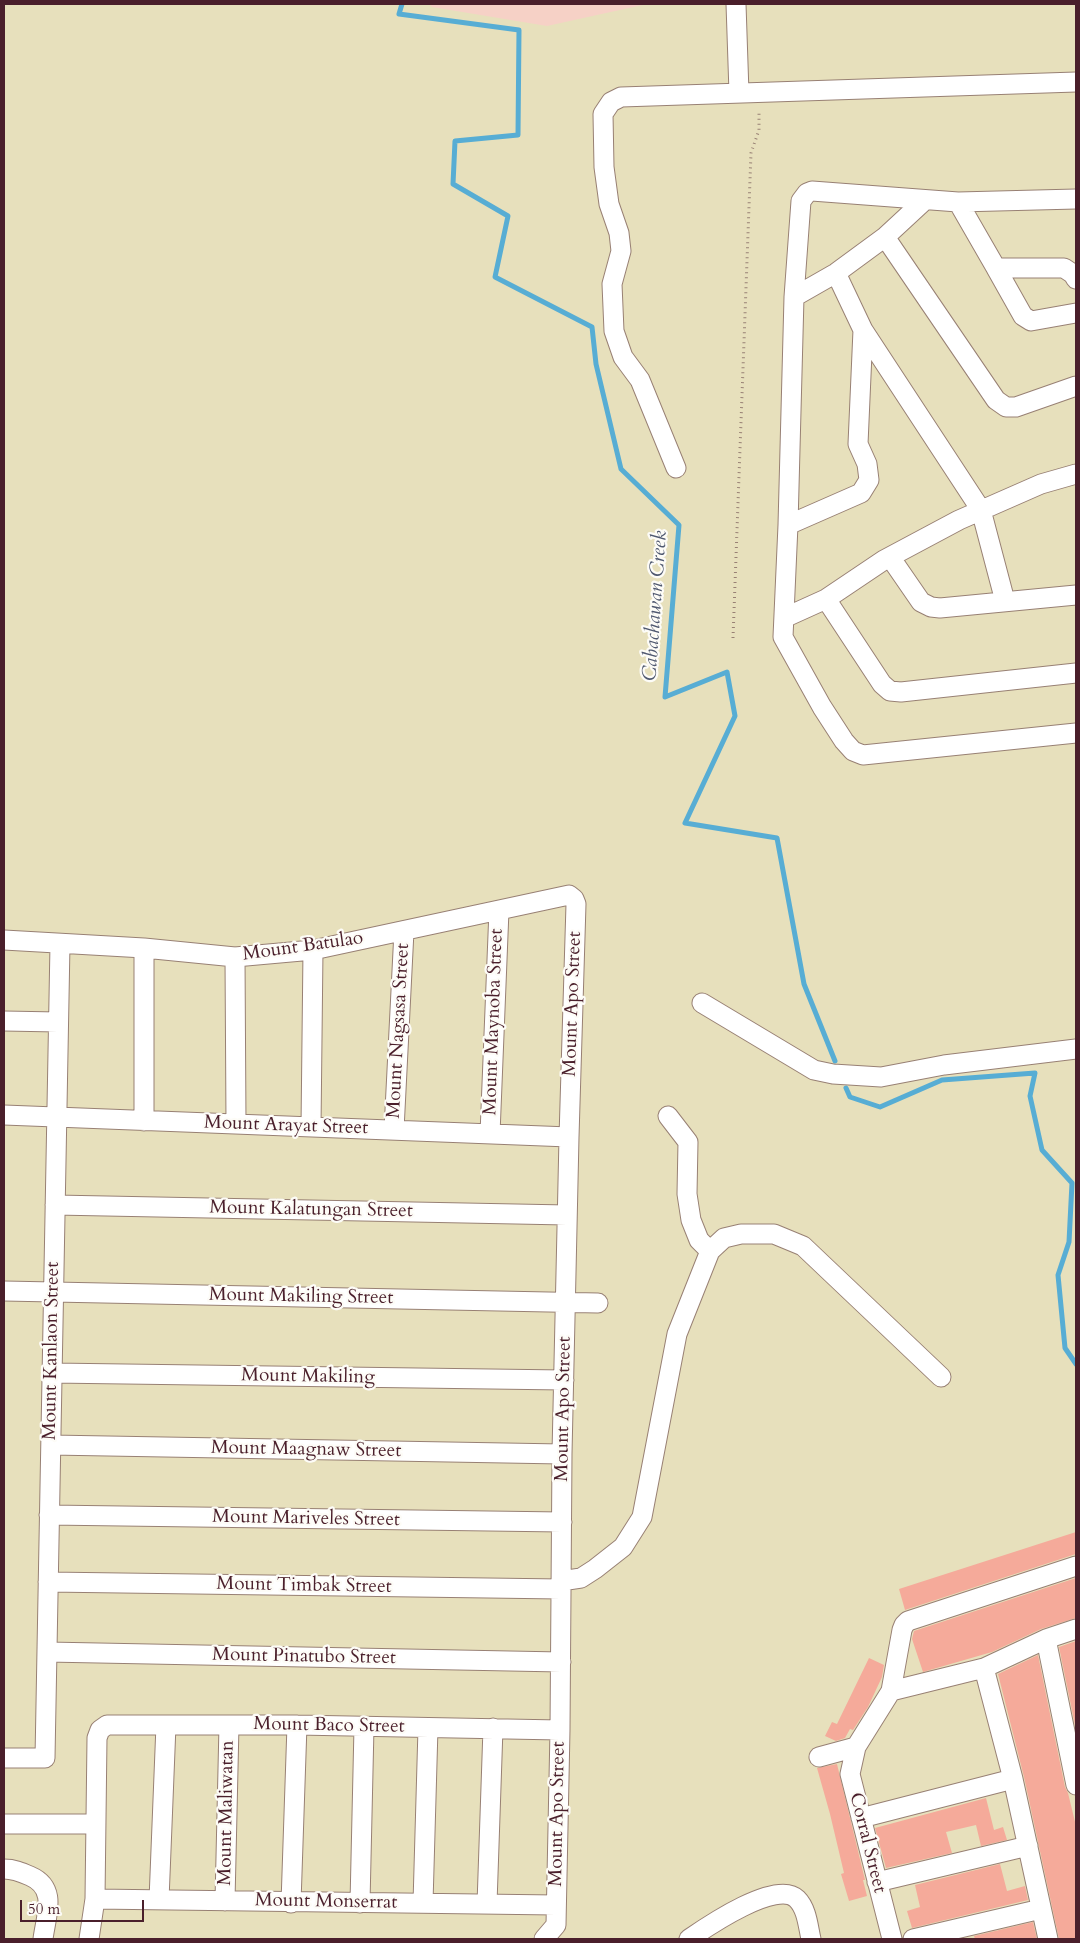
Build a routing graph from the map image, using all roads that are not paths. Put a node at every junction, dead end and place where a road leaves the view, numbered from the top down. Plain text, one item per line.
1 (736, 4) edge
2 (1076, 82) edge
3 (739, 93) junction
4 (1076, 199) edge
5 (925, 200) junction
6 (958, 202) junction
7 (885, 237) junction
8 (996, 268) junction
9 (836, 274) junction
10 (1076, 278) edge
11 (794, 297) junction
12 (1076, 314) edge
13 (863, 330) junction
14 (1076, 386) edge
15 (676, 468) dead end
16 (1076, 474) edge
17 (981, 510) junction
18 (788, 525) junction
19 (890, 557) junction
20 (1076, 595) edge
21 (826, 599) junction
22 (1005, 601) junction
23 (784, 618) junction
24 (1076, 674) edge
25 (1076, 732) edge
26 (568, 895) joint
27 (498, 910) junction
28 (404, 931) junction
29 (4, 940) edge
30 (60, 944) junction
31 (144, 948) junction
32 (313, 950) junction
33 (235, 957) junction
34 (702, 1004) dead end
35 (4, 1021) edge
36 (58, 1022) junction
37 (1076, 1050) edge
38 (4, 1115) edge
39 (668, 1116) dead end
40 (57, 1118) junction
41 (144, 1121) junction
42 (236, 1124) junction
43 (311, 1127) junction
44 (394, 1130) junction
45 (490, 1134) junction
46 (569, 1137) junction
47 (55, 1205) junction
48 (567, 1215) junction
49 (710, 1251) junction
50 (4, 1291) edge
51 (54, 1292) junction
52 (566, 1302) junction
53 (598, 1303) dead end
54 (52, 1373) junction
55 (942, 1376) dead end
56 (564, 1380) junction
57 (51, 1445) junction
58 (562, 1454) junction
59 (49, 1515) junction
60 (562, 1522) junction
61 (1076, 1566) edge
62 (48, 1582) junction
63 (561, 1585) junction
64 (1076, 1629) edge
65 (1046, 1639) junction
66 (47, 1652) junction
67 (561, 1662) junction
68 (984, 1668) junction
69 (891, 1691) junction
70 (166, 1725) junction
71 (229, 1725) junction
72 (297, 1725) junction
73 (364, 1727) junction
74 (428, 1728) junction
75 (493, 1728) junction
76 (560, 1730) junction
77 (856, 1746) junction
78 (819, 1757) dead end
79 (4, 1758) edge
80 (1013, 1779) junction
81 (1076, 1785) edge
82 (861, 1818) junction
83 (4, 1824) edge
84 (95, 1824) junction
85 (1028, 1846) junction
86 (4, 1869) edge
87 (877, 1882) junction
88 (95, 1899) junction
89 (159, 1900) junction
90 (225, 1901) junction
91 (290, 1903) junction
92 (360, 1903) junction
93 (423, 1904) junction
94 (487, 1904) junction
95 (556, 1905) junction
96 (1042, 1909) junction
97 (550, 1932) edge
98 (710, 1932) edge
99 (44, 1939) edge
100 (89, 1939) edge
101 (689, 1939) edge
102 (810, 1939) edge
103 (892, 1939) edge
104 (913, 1939) edge
105 (1048, 1939) edge

1 - 3 street
2 - 3 street
3 - 15 street
4 - 6 street
5 - 6 street
5 - 7 street
5 - 11 street
6 - 8 street
7 - 9 street
7 - 14 street
8 - 10 street
8 - 12 street
9 - 11 street
9 - 13 street
11 - 18 street
13 - 17 street
13 - 18 street
16 - 17 street
17 - 19 street
17 - 22 street
18 - 23 street
19 - 21 street
19 - 22 street
20 - 22 street
21 - 23 street
21 - 24 street
23 - 25 street
26 - 27 street, Mount Batulao
26 - 46 street, Mount Apo Street
27 - 28 street, Mount Batulao
27 - 45 street, Mount Maynoba Street
28 - 32 street, Mount Batulao
28 - 44 street, Mount Nagsasa Street
29 - 30 street, Mount Batulao
30 - 31 street, Mount Batulao
30 - 36 street, Mount Kanlaon Street
31 - 33 street, Mount Batulao
31 - 41 street
32 - 33 street, Mount Batulao
32 - 43 street
33 - 42 street
34 - 37 street
35 - 36 street
36 - 40 street, Mount Kanlaon Street
38 - 40 street, Mount Arayat Street
39 - 49 street
40 - 41 street, Mount Arayat Street
40 - 47 street, Mount Kanlaon Street
41 - 42 street, Mount Arayat Street
42 - 43 street, Mount Arayat Street
43 - 44 street, Mount Arayat Street
44 - 45 street, Mount Arayat Street
45 - 46 street, Mount Arayat Street
46 - 48 street, Mount Apo Street
47 - 48 street, Mount Kalatungan Street
47 - 51 street, Mount Kanlaon Street
48 - 52 street, Mount Apo Street
49 - 55 street
49 - 63 street, Mount Timbak Street
50 - 51 street, Mount Makiling Street
51 - 52 street, Mount Makiling Street
51 - 54 street, Mount Kanlaon Street
52 - 53 street, Mount Makiling Street
52 - 56 street, Mount Apo Street
54 - 56 street, Mount Makiling
54 - 57 street, Mount Kanlaon Street
56 - 58 street, Mount Apo Street
57 - 58 street, Mount Maagnaw Street
57 - 59 street, Mount Kanlaon Street
58 - 60 street, Mount Apo Street
59 - 60 street, Mount Mariveles Street
59 - 62 street, Mount Kanlaon Street
60 - 63 street, Mount Apo Street
61 - 69 street
62 - 63 street, Mount Timbak Street
62 - 66 street, Mount Kanlaon Street
63 - 67 street, Mount Apo Street
64 - 65 street
65 - 68 street
65 - 81 street
66 - 67 street, Mount Pinatubo Street
66 - 79 street, Mount Kanlaon Street
67 - 76 street, Mount Apo Street
68 - 69 street
68 - 80 street
69 - 77 street
70 - 71 street, Mount Baco Street
70 - 84 street, Mount Baco Street
70 - 89 street
71 - 72 street, Mount Baco Street
71 - 90 street, Mount Maliwatan
72 - 73 street, Mount Baco Street
72 - 91 street
73 - 74 street, Mount Baco Street
73 - 92 street
74 - 75 street, Mount Baco Street
74 - 93 street
75 - 76 street, Mount Baco Street
75 - 94 street
76 - 95 street, Mount Apo Street
77 - 78 street
77 - 82 street, Corral Street
80 - 82 street
80 - 85 street
82 - 87 street, Corral Street
83 - 84 street
84 - 88 street
85 - 87 street
85 - 96 street
86 - 99 street
87 - 103 street, Corral Street
88 - 89 street, Mount Monserrat
88 - 100 street
89 - 90 street, Mount Monserrat
90 - 91 street, Mount Monserrat
91 - 92 street, Mount Monserrat
92 - 93 street, Mount Monserrat
93 - 94 street, Mount Monserrat
94 - 95 street, Mount Monserrat
95 - 97 street, Mount Apo Street
96 - 104 street
96 - 105 street
98 - 101 street
98 - 102 street

